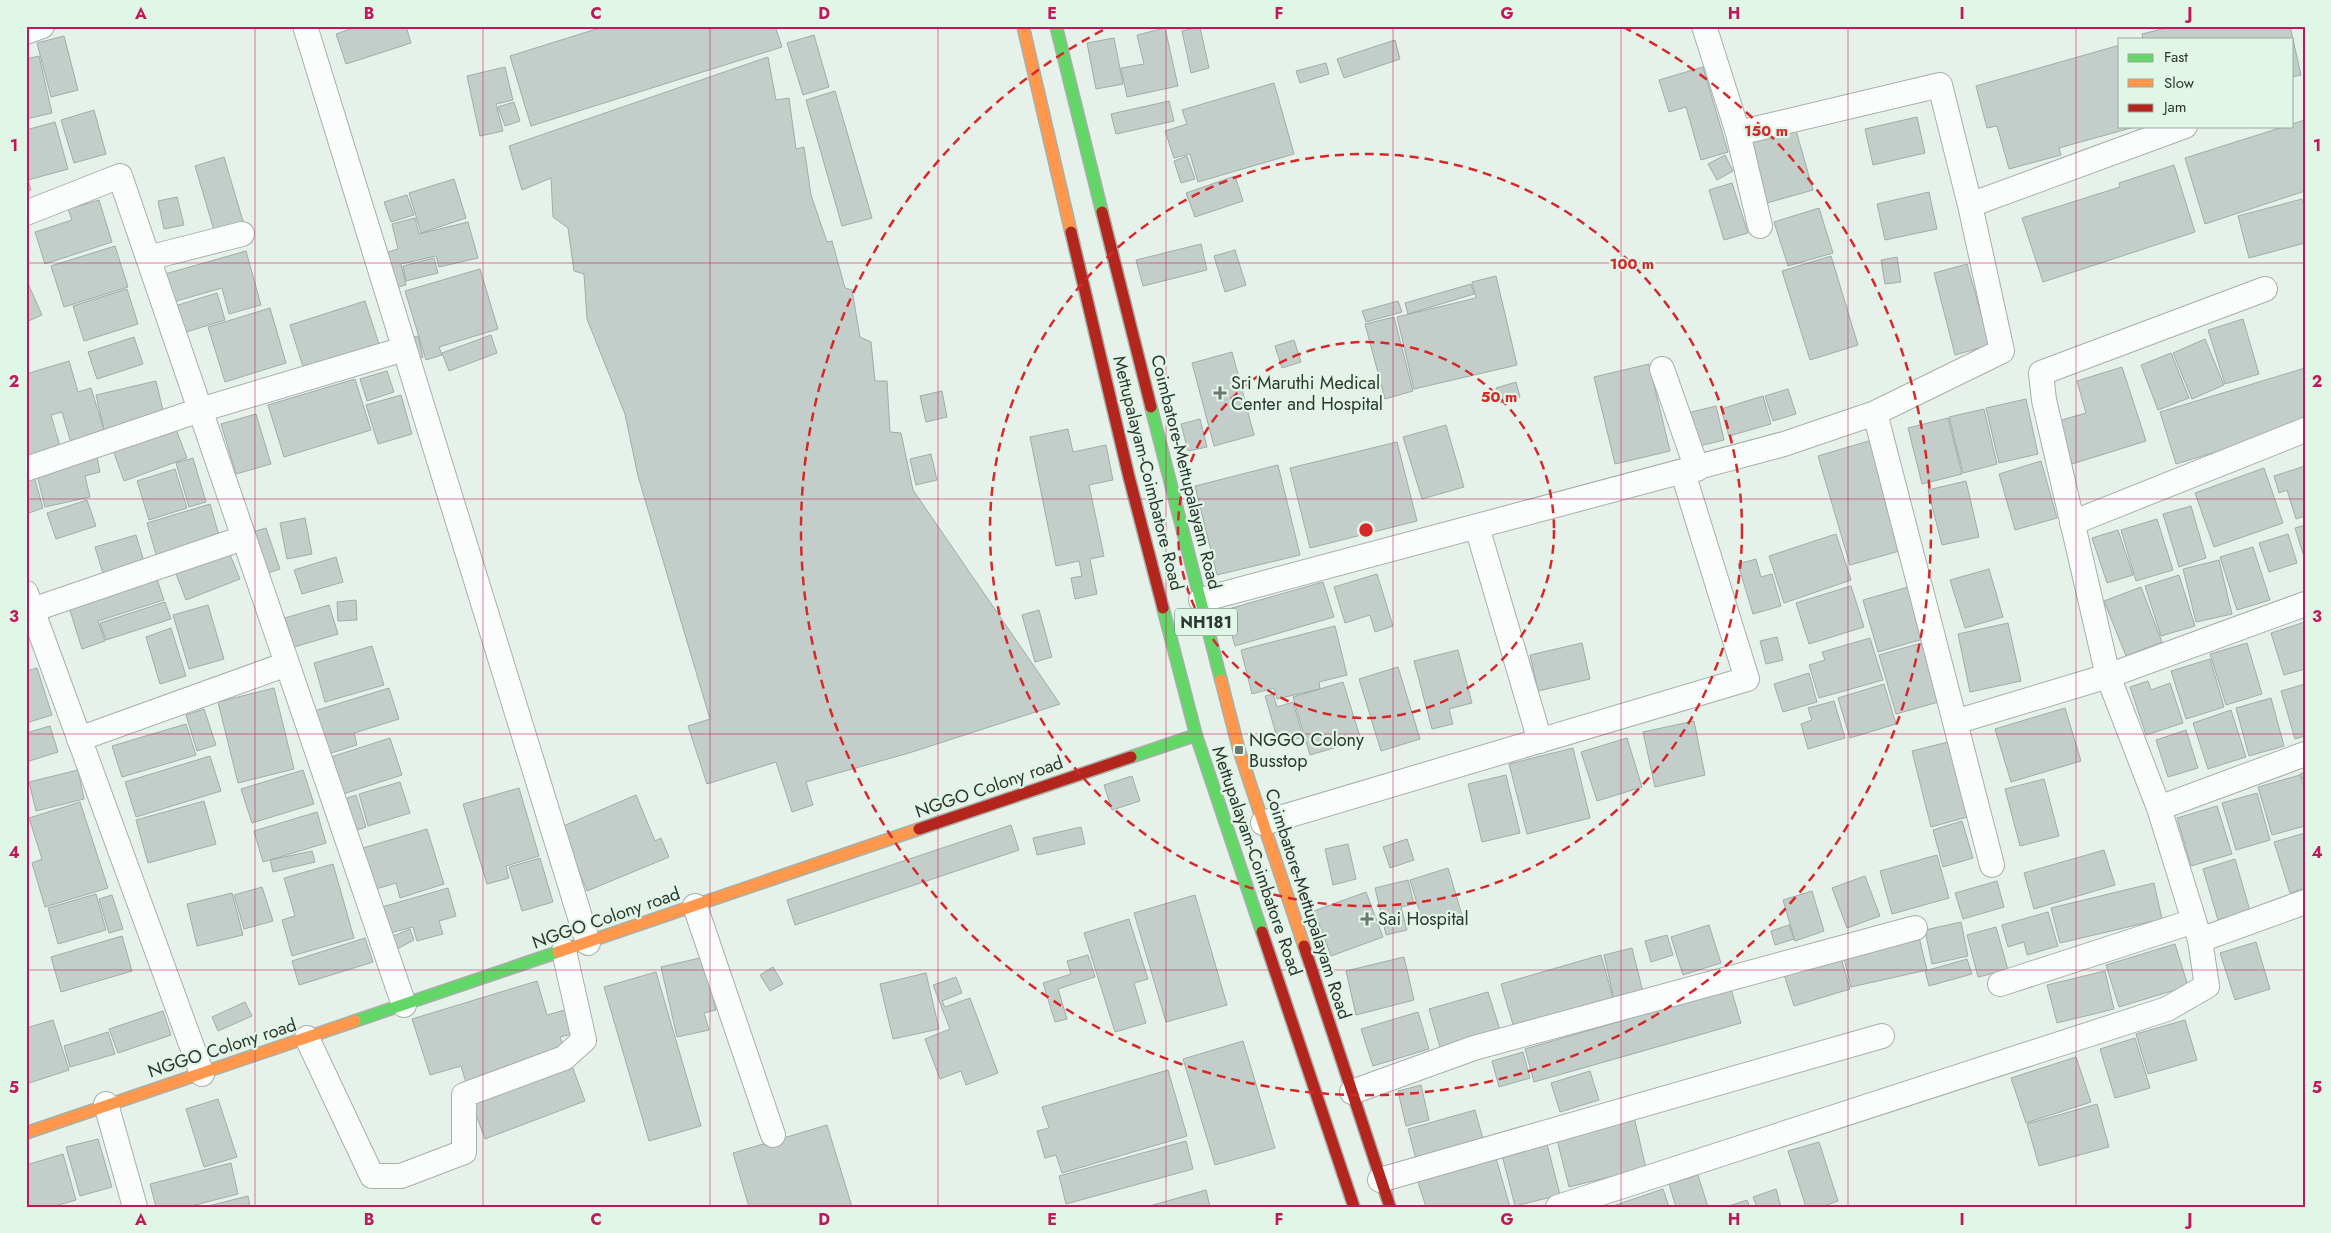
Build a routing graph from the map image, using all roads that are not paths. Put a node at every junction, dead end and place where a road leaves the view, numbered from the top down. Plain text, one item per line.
1 (42, 26) edge
2 (305, 26) edge
3 (1023, 26) edge
4 (1056, 26) edge
5 (1704, 26) edge
6 (26, 32) edge
7 (2180, 128) edge
8 (1738, 133) junction
9 (1970, 205) junction
10 (26, 212) edge
11 (1760, 226) dead end
12 (242, 234) dead end
13 (148, 258) junction
14 (2265, 288) dead end
15 (404, 349) junction
16 (1662, 369) dead end
17 (200, 410) junction
18 (1874, 413) junction
19 (2305, 430) edge
20 (26, 469) edge
21 (1690, 471) junction
22 (2072, 523) junction
23 (1476, 527) junction
24 (243, 538) junction
25 (1201, 600) junction
26 (29, 601) edge
27 (2305, 604) edge
28 (287, 664) junction
29 (2108, 676) junction
30 (1955, 722) junction
31 (1201, 734) junction
32 (79, 739) junction
33 (1540, 741) junction
34 (2305, 754) edge
35 (2159, 808) junction
36 (1263, 823) junction
37 (1992, 865) dead end
38 (2305, 902) edge
39 (695, 906) junction
40 (1915, 928) dead end
41 (2197, 930) junction
42 (588, 943) junction
43 (564, 951) junction
44 (2000, 984) dead end
45 (404, 1005) junction
46 (1882, 1036) dead end
47 (307, 1038) junction
48 (202, 1074) junction
49 (1352, 1092) junction
50 (106, 1104) junction
51 (26, 1133) edge
52 (773, 1135) dead end
53 (1380, 1180) junction
54 (135, 1207) edge
55 (1354, 1207) edge
56 (1390, 1207) edge
57 (1558, 1207) edge

1 - 6 street
2 - 15 street
3 - 31 main road, Mettupalayam-Coimbatore Road / NH181
4 - 25 main road, Coimbatore-Mettupalayam Road / NH181
5 - 8 street
7 - 9 street
8 - 9 street
8 - 11 street
9 - 18 street
10 - 13 street
12 - 13 street
13 - 17 street
14 - 22 street
15 - 17 street
15 - 42 street
16 - 21 street
17 - 20 street
17 - 24 street
18 - 21 street
18 - 30 street
19 - 22 street
21 - 23 street
21 - 33 street
22 - 29 street
23 - 25 street
23 - 33 street
24 - 26 street
24 - 28 street
25 - 36 main road, Coimbatore-Mettupalayam Road / NH181
26 - 32 street
27 - 29 street
28 - 32 street
28 - 45 street
29 - 30 street
29 - 35 street
30 - 37 street
31 - 39 main road, NGGO Colony road
31 - 55 main road, Mettupalayam-Coimbatore Road / NH181
32 - 48 street
33 - 36 street
34 - 35 street
35 - 41 street
36 - 49 main road, Coimbatore-Mettupalayam Road / NH181
38 - 41 street
39 - 42 main road, NGGO Colony road
39 - 52 street
40 - 49 street
41 - 44 street
41 - 57 street
42 - 43 main road, NGGO Colony road
43 - 45 main road, NGGO Colony road
43 - 47 street
45 - 47 main road, NGGO Colony road
46 - 53 street
47 - 48 main road, NGGO Colony road
48 - 50 main road, NGGO Colony road
49 - 53 main road, Coimbatore-Mettupalayam Road / NH181
50 - 51 main road, NGGO Colony road
50 - 54 street
53 - 56 main road, Coimbatore-Mettupalayam Road / NH181

